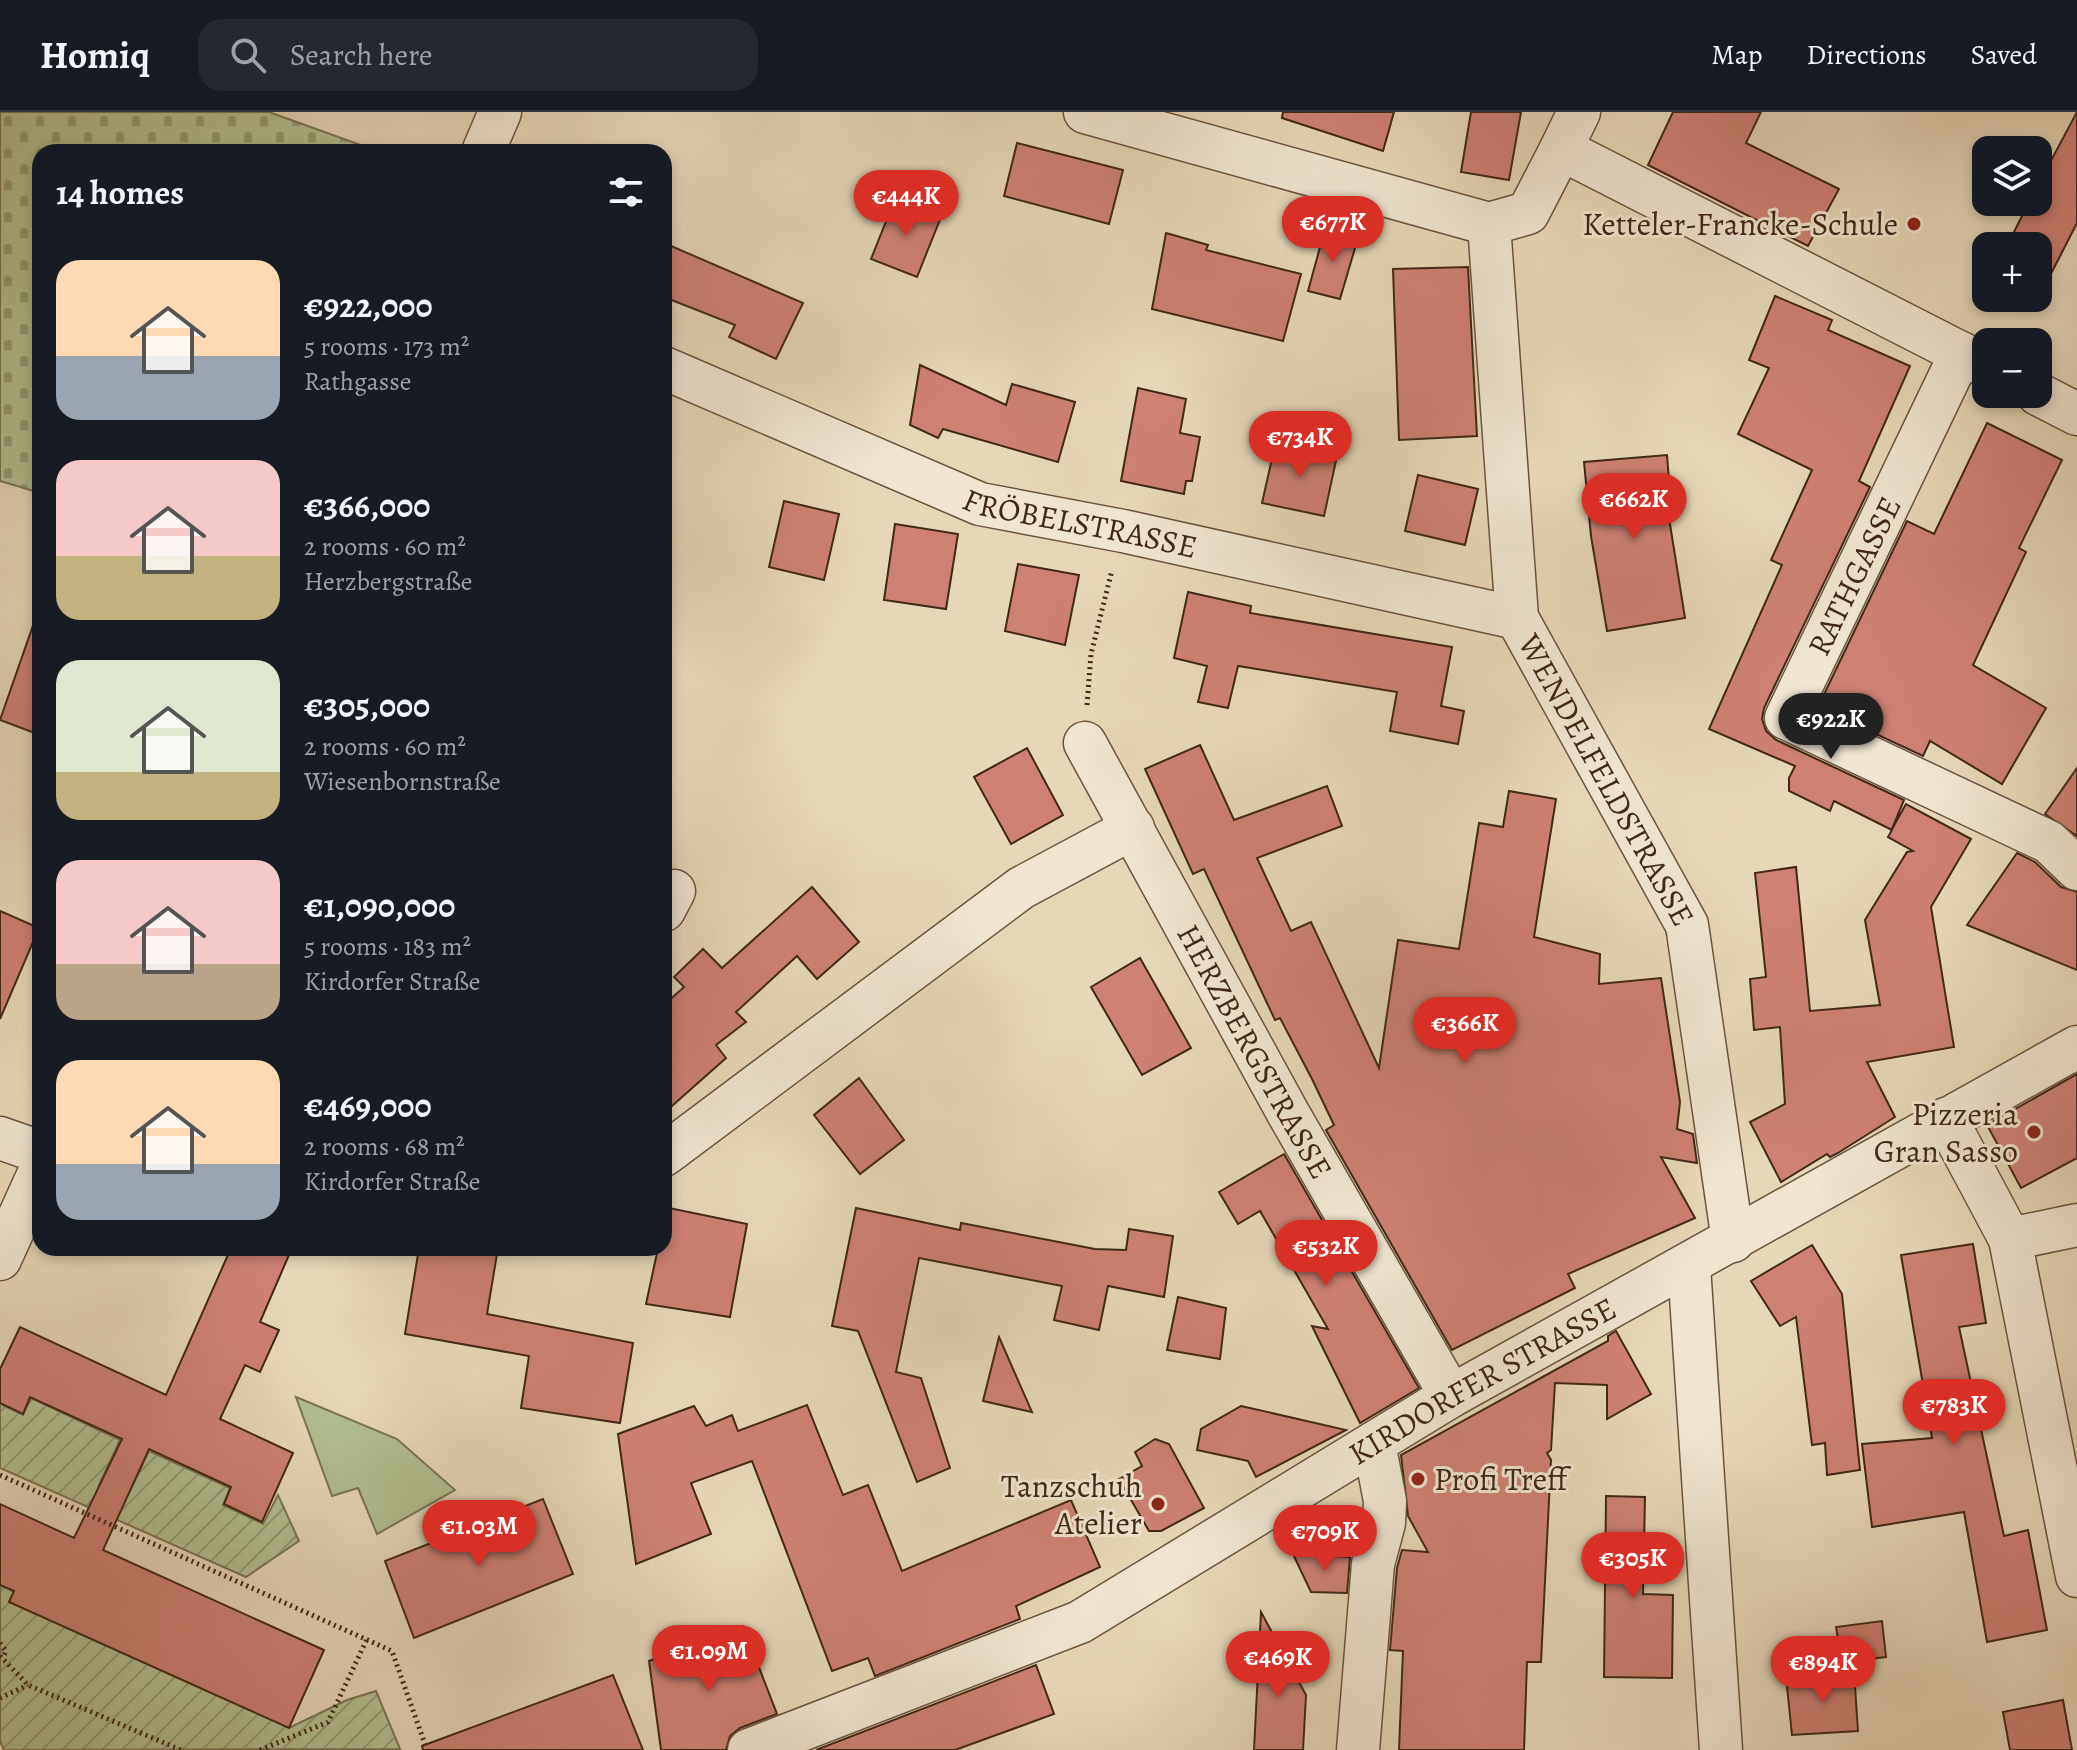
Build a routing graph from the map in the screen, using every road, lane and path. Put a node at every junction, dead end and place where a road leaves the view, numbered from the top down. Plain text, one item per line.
1 (500, 112) edge
2 (1085, 112) edge
3 (1579, 112) edge
4 (486, 144) edge
5 (1561, 149) junction
6 (1489, 224) junction
7 (1972, 358) edge
8 (1972, 363) edge
9 (672, 371) edge
10 (2052, 401) edge
11 (2077, 414) edge
12 (1123, 531) junction
13 (1517, 618) junction
14 (1085, 743) joint
15 (1133, 828) junction
16 (2077, 869) edge
17 (2077, 1047) edge
18 (1946, 1119) junction
19 (0, 1138) edge
20 (672, 1147) edge
21 (32, 1149) edge
22 (32, 1189) edge
23 (2077, 1225) edge
24 (1733, 1241) junction
25 (2013, 1250) junction
26 (2077, 1250) edge
27 (0, 1259) edge
28 (1689, 1266) junction
29 (1451, 1396) junction
30 (1374, 1443) junction
31 (0, 1475) edge
32 (2068, 1484) edge
33 (2077, 1576) edge
34 (367, 1639) junction
35 (0, 1643) edge
36 (2, 1657) edge
37 (28, 1685) junction
38 (0, 1698) edge
39 (181, 1750) edge
40 (260, 1750) edge
41 (427, 1750) edge
42 (749, 1750) edge
43 (1358, 1750) edge
44 (1721, 1750) edge

1 - 4 street
2 - 6 street
3 - 5 street
5 - 6 street
5 - 7 street
6 - 13 street, WENDELFELDSTRASSE
8 - 16 street, RATHGASSE
9 - 12 street, FRÖBELSTRASSE
10 - 11 street
12 - 13 street, FRÖBELSTRASSE
12 - 14 path
13 - 24 street, WENDELFELDSTRASSE
14 - 15 street, HERZBERGSTRASSE
15 - 20 street
15 - 29 street, HERZBERGSTRASSE
17 - 18 street, KIRDORFER STRASSE
18 - 24 street, KIRDORFER STRASSE
18 - 25 street
19 - 21 street
22 - 27 street
23 - 25 street
24 - 28 street, KIRDORFER STRASSE
25 - 26 street
25 - 32 street
28 - 29 street, KIRDORFER STRASSE
28 - 44 street
29 - 30 street, KIRDORFER STRASSE
30 - 42 street, KIRDORFER STRASSE
30 - 43 street
31 - 34 path
32 - 33 street
34 - 40 path
34 - 41 path
35 - 36 path
36 - 37 path
37 - 38 path
37 - 39 path

